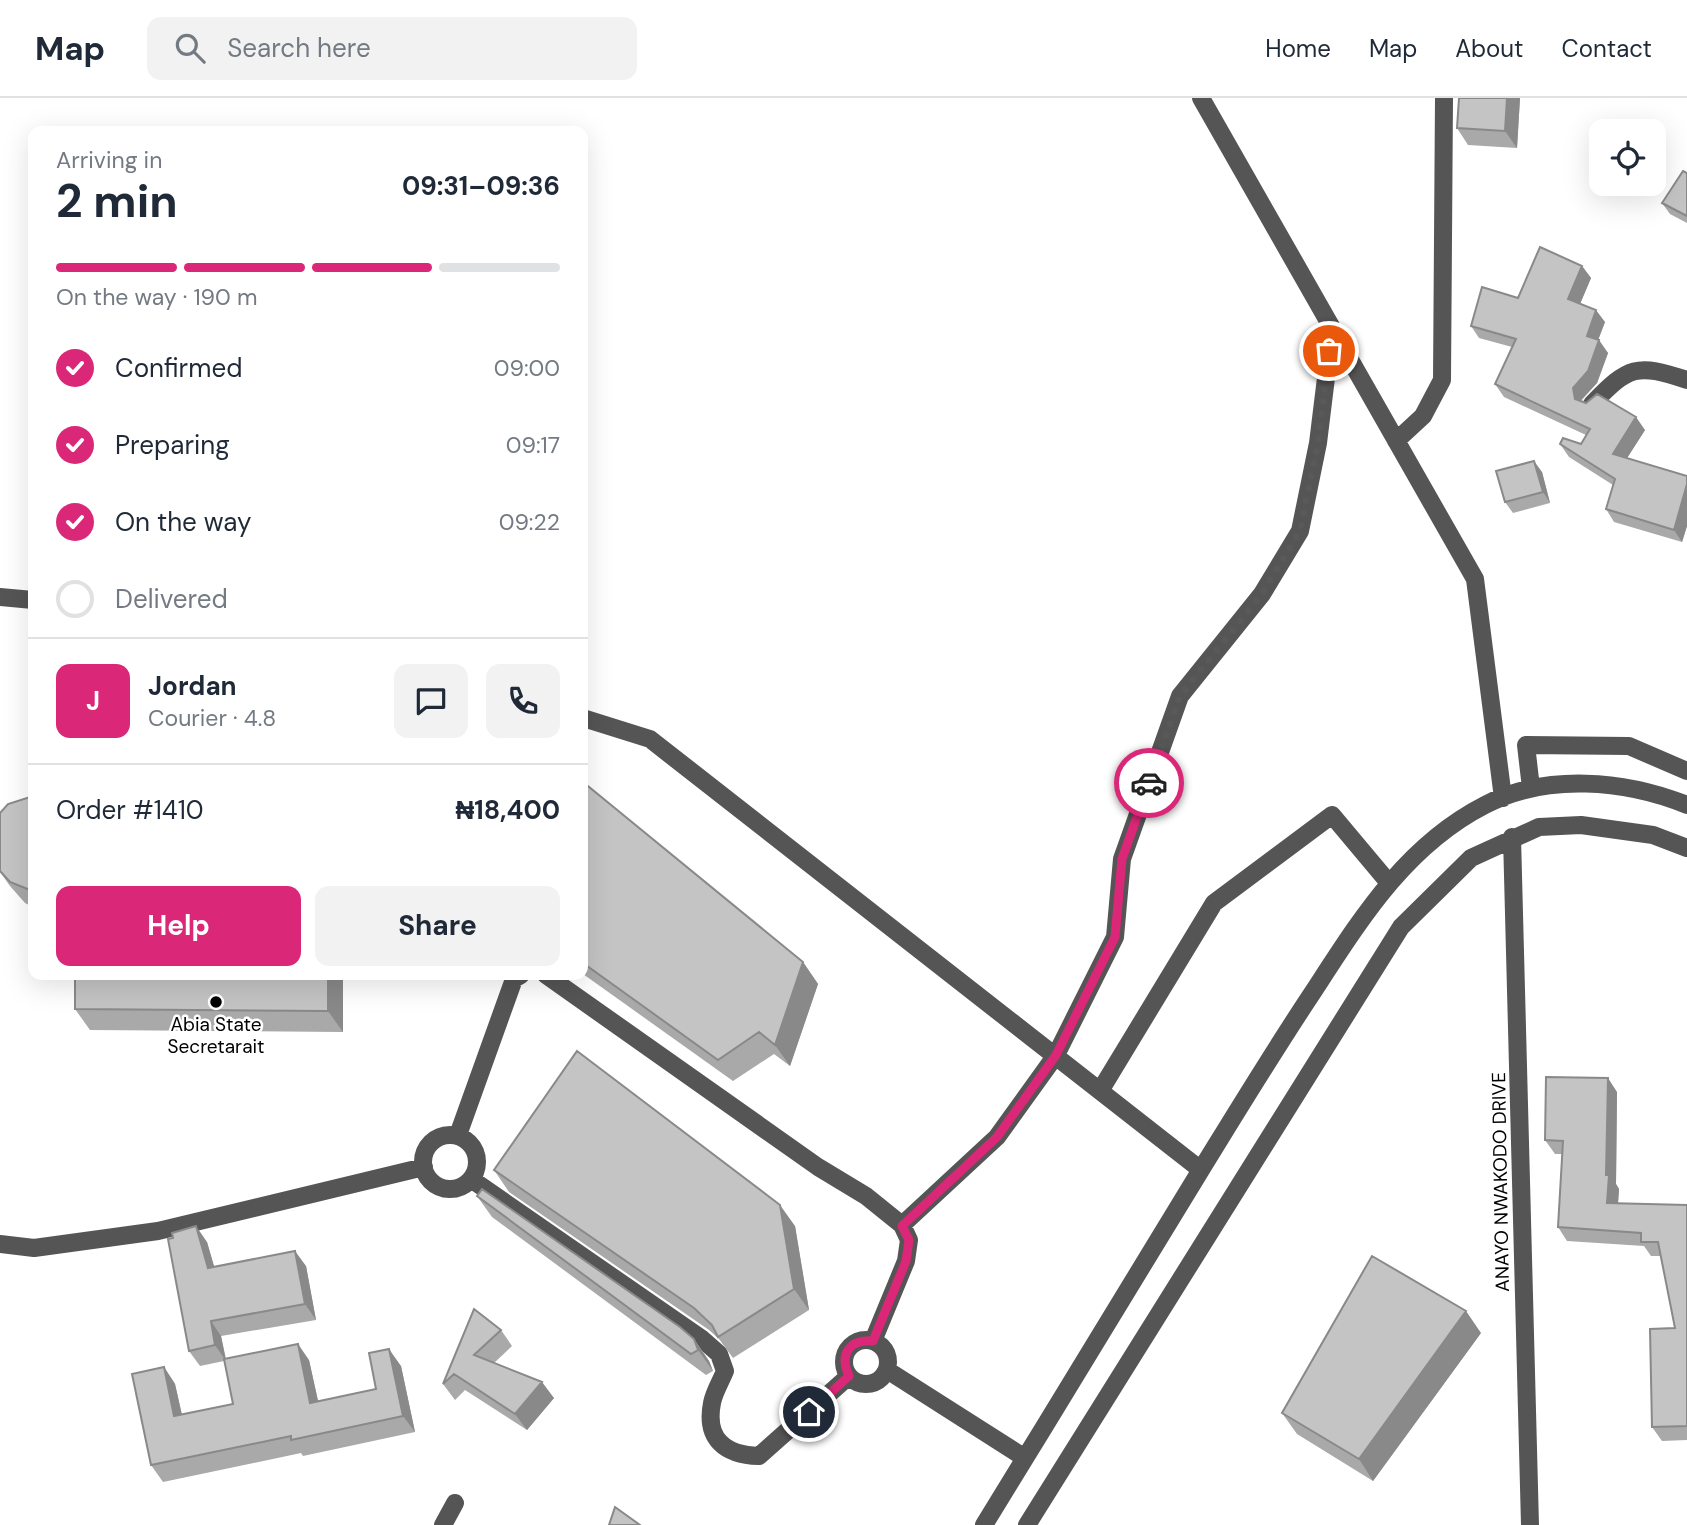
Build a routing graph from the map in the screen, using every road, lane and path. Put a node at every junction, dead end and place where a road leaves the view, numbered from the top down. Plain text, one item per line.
1 (1201, 98) edge
2 (1444, 98) edge
3 (1332, 328) junction
4 (1687, 380) edge
5 (1592, 404) edge
6 (1396, 441) junction
7 (0, 597) edge
8 (28, 600) edge
9 (588, 720) edge
10 (1687, 771) edge
11 (1531, 788) junction
12 (1503, 798) junction
13 (1687, 805) edge
14 (1513, 837) junction
15 (1687, 848) edge
16 (1389, 883) junction
17 (514, 980) edge
18 (553, 980) edge
19 (1056, 1055) junction
20 (1100, 1091) junction
21 (458, 1135) junction
22 (424, 1167) junction
23 (1201, 1170) junction
24 (471, 1179) junction
25 (902, 1226) junction
26 (0, 1244) edge
27 (873, 1341) junction
28 (887, 1370) junction
29 (849, 1376) junction
30 (1025, 1458) junction
31 (455, 1503) dead end
32 (443, 1525) edge
33 (984, 1525) edge
34 (1027, 1525) edge
35 (1530, 1525) edge

1 - 3 street
2 - 6 street
3 - 6 street
3 - 19 street
4 - 5 street
6 - 12 street
7 - 8 street
9 - 19 street
10 - 11 street
11 - 12 street
11 - 13 street
12 - 16 street
14 - 15 street
14 - 34 street
14 - 35 street, ANAYO NWAKODO DRIVE
16 - 20 street
16 - 23 street
17 - 21 street
18 - 25 street
19 - 20 street
19 - 25 street
20 - 23 street
21 - 22 street
21 - 24 street
22 - 24 street
22 - 26 street
23 - 30 street
24 - 29 street
25 - 27 street
27 - 28 street
27 - 29 street
28 - 29 street
28 - 30 street
30 - 33 street
31 - 32 street

